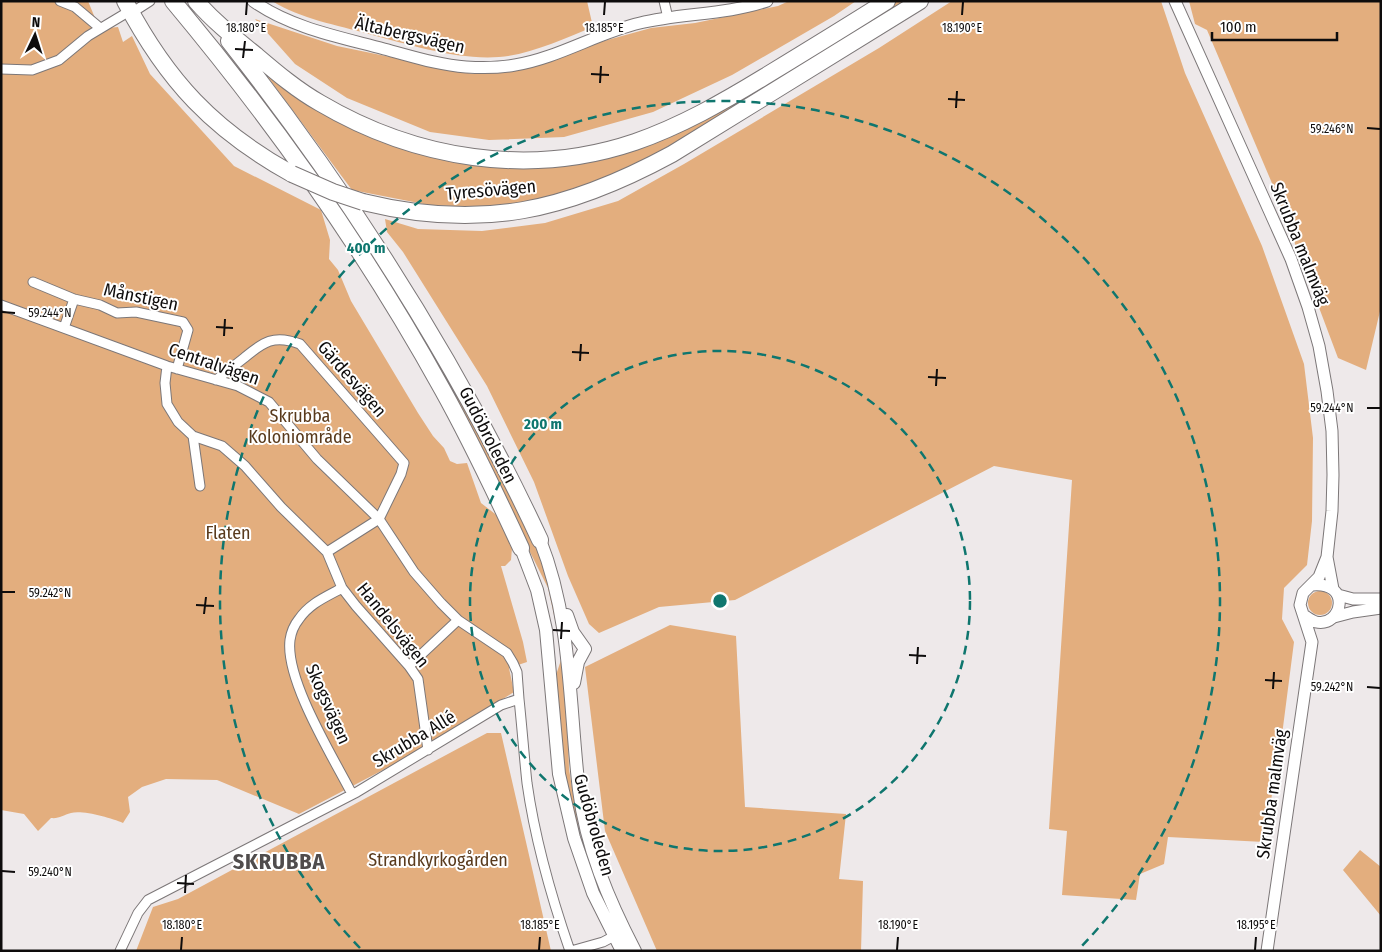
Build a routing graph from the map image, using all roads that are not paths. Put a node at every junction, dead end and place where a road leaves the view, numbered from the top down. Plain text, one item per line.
1 (60, 1) edge
2 (150, 1) edge
3 (173, 1) edge
4 (196, 1) edge
5 (253, 1) edge
6 (664, 1) edge
7 (767, 1) edge
8 (887, 1) edge
9 (920, 1) edge
10 (1175, 1) edge
11 (1181, 1) edge
12 (128, 9) edge
13 (209, 16) junction
14 (668, 18) junction
15 (1183, 18) junction
16 (100, 28) junction
17 (1, 68) edge
18 (33, 282) dead end
19 (74, 300) junction
20 (1, 305) edge
21 (64, 328) junction
22 (167, 366) junction
23 (177, 368) junction
24 (216, 380) junction
25 (193, 436) junction
26 (200, 486) dead end
27 (379, 519) junction
28 (540, 540) joint
29 (521, 548) joint
30 (327, 552) junction
31 (1327, 557) junction
32 (552, 575) junction
33 (1312, 585) junction
34 (342, 588) junction
35 (1336, 592) junction
36 (1381, 600) edge
37 (540, 602) junction
38 (1381, 608) edge
39 (1305, 616) junction
40 (1330, 619) junction
41 (458, 620) junction
42 (1312, 642) junction
43 (585, 649) junction
44 (566, 651) junction
45 (409, 666) junction
46 (519, 698) junction
47 (571, 705) junction
48 (428, 750) junction
49 (352, 794) junction
50 (620, 933) junction
51 (120, 951) edge
52 (570, 951) edge
53 (622, 951) edge
54 (635, 951) edge
55 (1267, 951) edge

1 - 16 street
2 - 12 street
3 - 29 highway, Gudöbroleden
4 - 13 highway, Tyresövägen
5 - 14 street, Ältabergsvägen
6 - 14 street
7 - 14 street, Ältabergsvägen
8 - 13 highway, Tyresövägen
9 - 12 highway, Tyresövägen, bridge
10 - 15 street, Skrubba malmväg
11 - 15 street, Skrubba malmväg
12 - 16 street
13 - 28 highway, Gudöbroleden
15 - 31 street, Skrubba malmväg
16 - 17 street
18 - 19 street, Månstigen
19 - 21 street
19 - 23 street, Månstigen
20 - 21 street, Centralvägen
21 - 22 street, Centralvägen
22 - 23 street, Centralvägen
22 - 25 street
23 - 24 street, Centralvägen
24 - 27 street, Centralvägen
24 - 27 street, Gärdesvägen
25 - 26 street
25 - 30 street, Handelsvägen
27 - 30 street
27 - 41 street, Centralvägen
28 - 32 main road, Gudöbroleden
29 - 37 main road, Gudöbroleden
30 - 34 street, Handelsvägen
31 - 33 street, Skrubba malmväg
31 - 35 street, Skrubba malmväg
32 - 43 main road
32 - 44 main road, Gudöbroleden
33 - 35 street
33 - 39 street
34 - 45 street, Handelsvägen
34 - 49 street, Skogsvägen
35 - 36 street
35 - 40 street
37 - 44 main road
37 - 50 main road, Gudöbroleden
38 - 40 street
39 - 40 street
39 - 42 street, Skrubba malmväg
40 - 42 street, Skrubba malmväg
41 - 45 street
41 - 46 street, Centralvägen
42 - 55 street, Skrubba malmväg
43 - 44 main road
43 - 47 main road
44 - 47 main road, Gudöbroleden
45 - 48 street, Handelsvägen
46 - 48 street, Skrubba Allé
46 - 52 street
47 - 50 main road, Gudöbroleden
48 - 49 street, Skrubba Allé
49 - 51 street, Skrubba Allé
50 - 52 street
50 - 53 main road, Gudöbroleden
50 - 54 main road, Gudöbroleden

